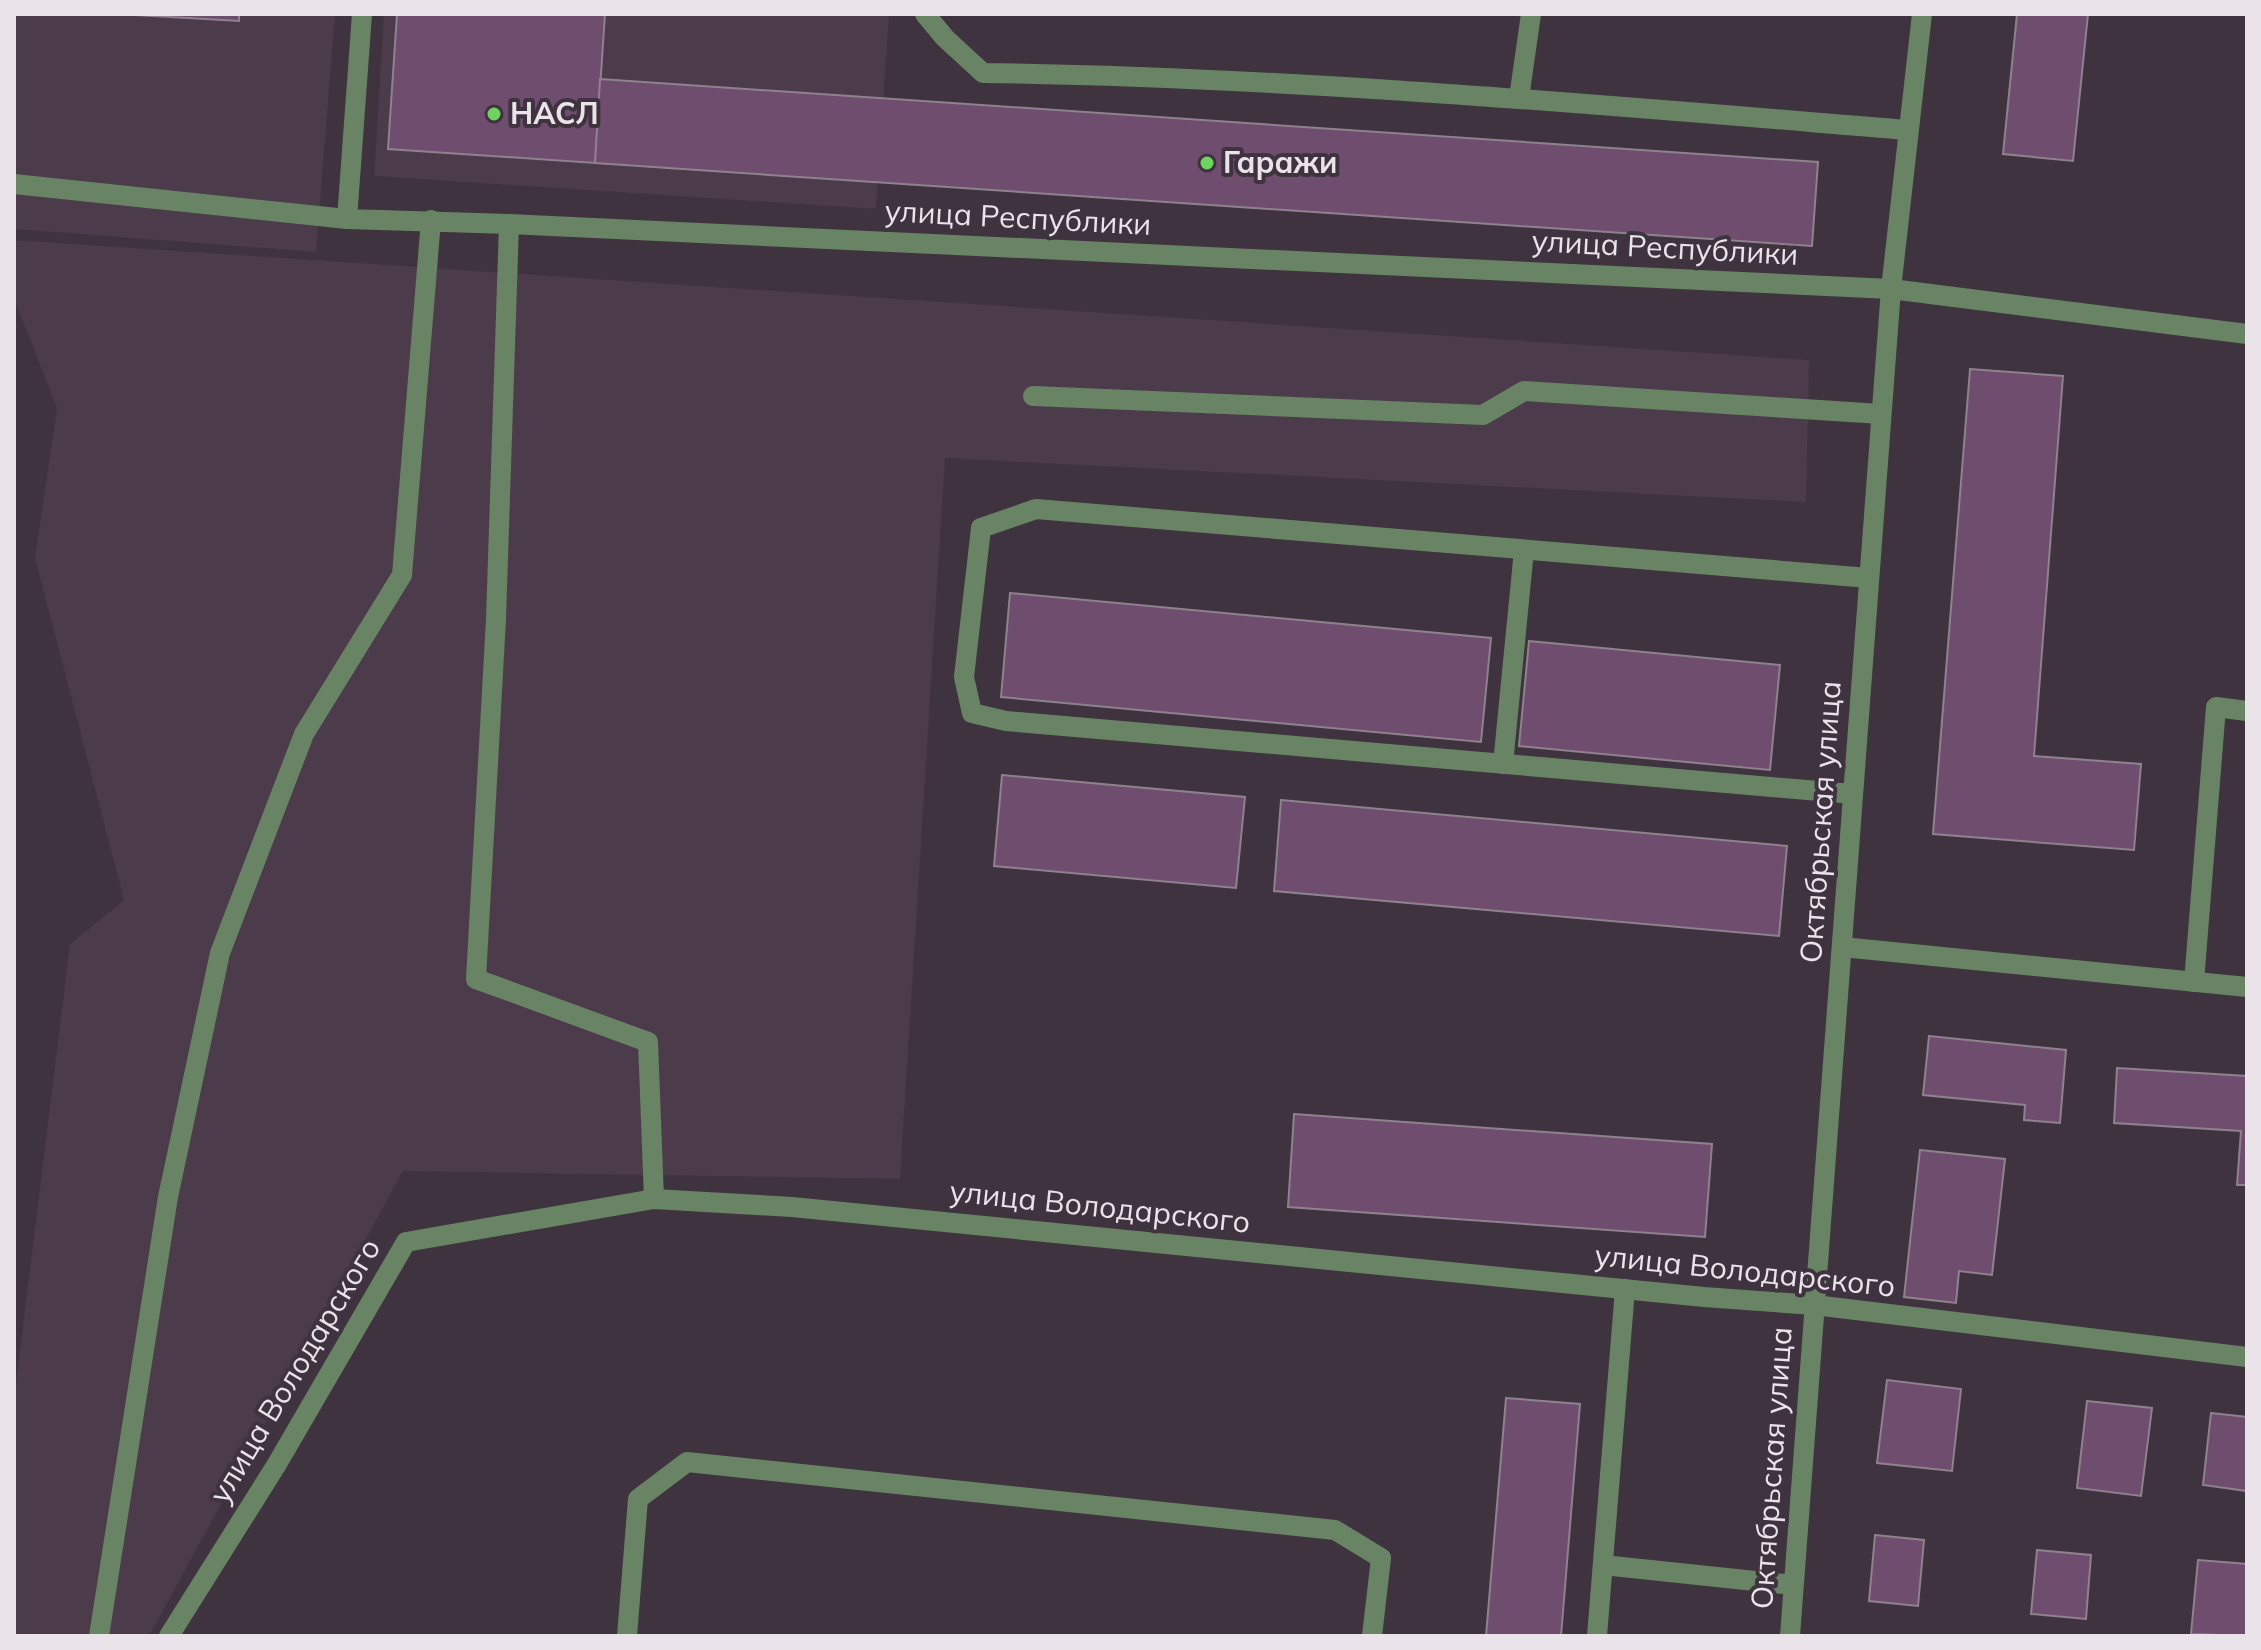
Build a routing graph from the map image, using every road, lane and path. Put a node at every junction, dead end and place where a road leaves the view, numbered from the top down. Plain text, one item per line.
1 (362, 14) edge
2 (925, 14) edge
3 (1531, 14) edge
4 (1922, 14) edge
5 (1519, 98) junction
6 (1908, 130) junction
7 (14, 184) edge
8 (347, 219) junction
9 (431, 220) junction
10 (509, 224) junction
11 (1891, 289) junction
12 (2247, 334) edge
13 (1033, 396) dead end
14 (1881, 414) junction
15 (1524, 550) junction
16 (1869, 578) junction
17 (2247, 711) edge
18 (1503, 764) junction
19 (1853, 794) junction
20 (1842, 947) junction
21 (2194, 982) junction
22 (2247, 987) edge
23 (654, 1199) junction
24 (1625, 1289) junction
25 (1814, 1305) junction
26 (2247, 1357) edge
27 (1603, 1565) junction
28 (1793, 1585) junction
29 (99, 1636) edge
30 (169, 1636) edge
31 (627, 1636) edge
32 (1372, 1636) edge
33 (1597, 1636) edge
34 (1790, 1636) edge

1 - 8 street
2 - 5 street
3 - 5 street
4 - 6 street, Октябрьская улица
5 - 6 street
6 - 11 street, Октябрьская улица
7 - 8 street, улица Республики
8 - 9 street, улица Республики
9 - 10 street, улица Республики
9 - 29 street
10 - 11 street, улица Республики
10 - 23 street
11 - 12 street, улица Республики
11 - 14 street, Октябрьская улица
13 - 14 street
14 - 16 street, Октябрьская улица
15 - 16 street
15 - 18 street
15 - 18 street
16 - 19 street, Октябрьская улица
17 - 21 street
18 - 19 street
19 - 20 street, Октябрьская улица
20 - 21 street
20 - 25 street, Октябрьская улица
21 - 22 street
23 - 24 street, улица Володарского
23 - 30 street, улица Володарского
24 - 25 street, улица Володарского
24 - 27 street
25 - 26 street, улица Володарского
25 - 28 street, Октябрьская улица
27 - 28 street
27 - 33 street
28 - 34 street, Октябрьская улица
31 - 32 street

